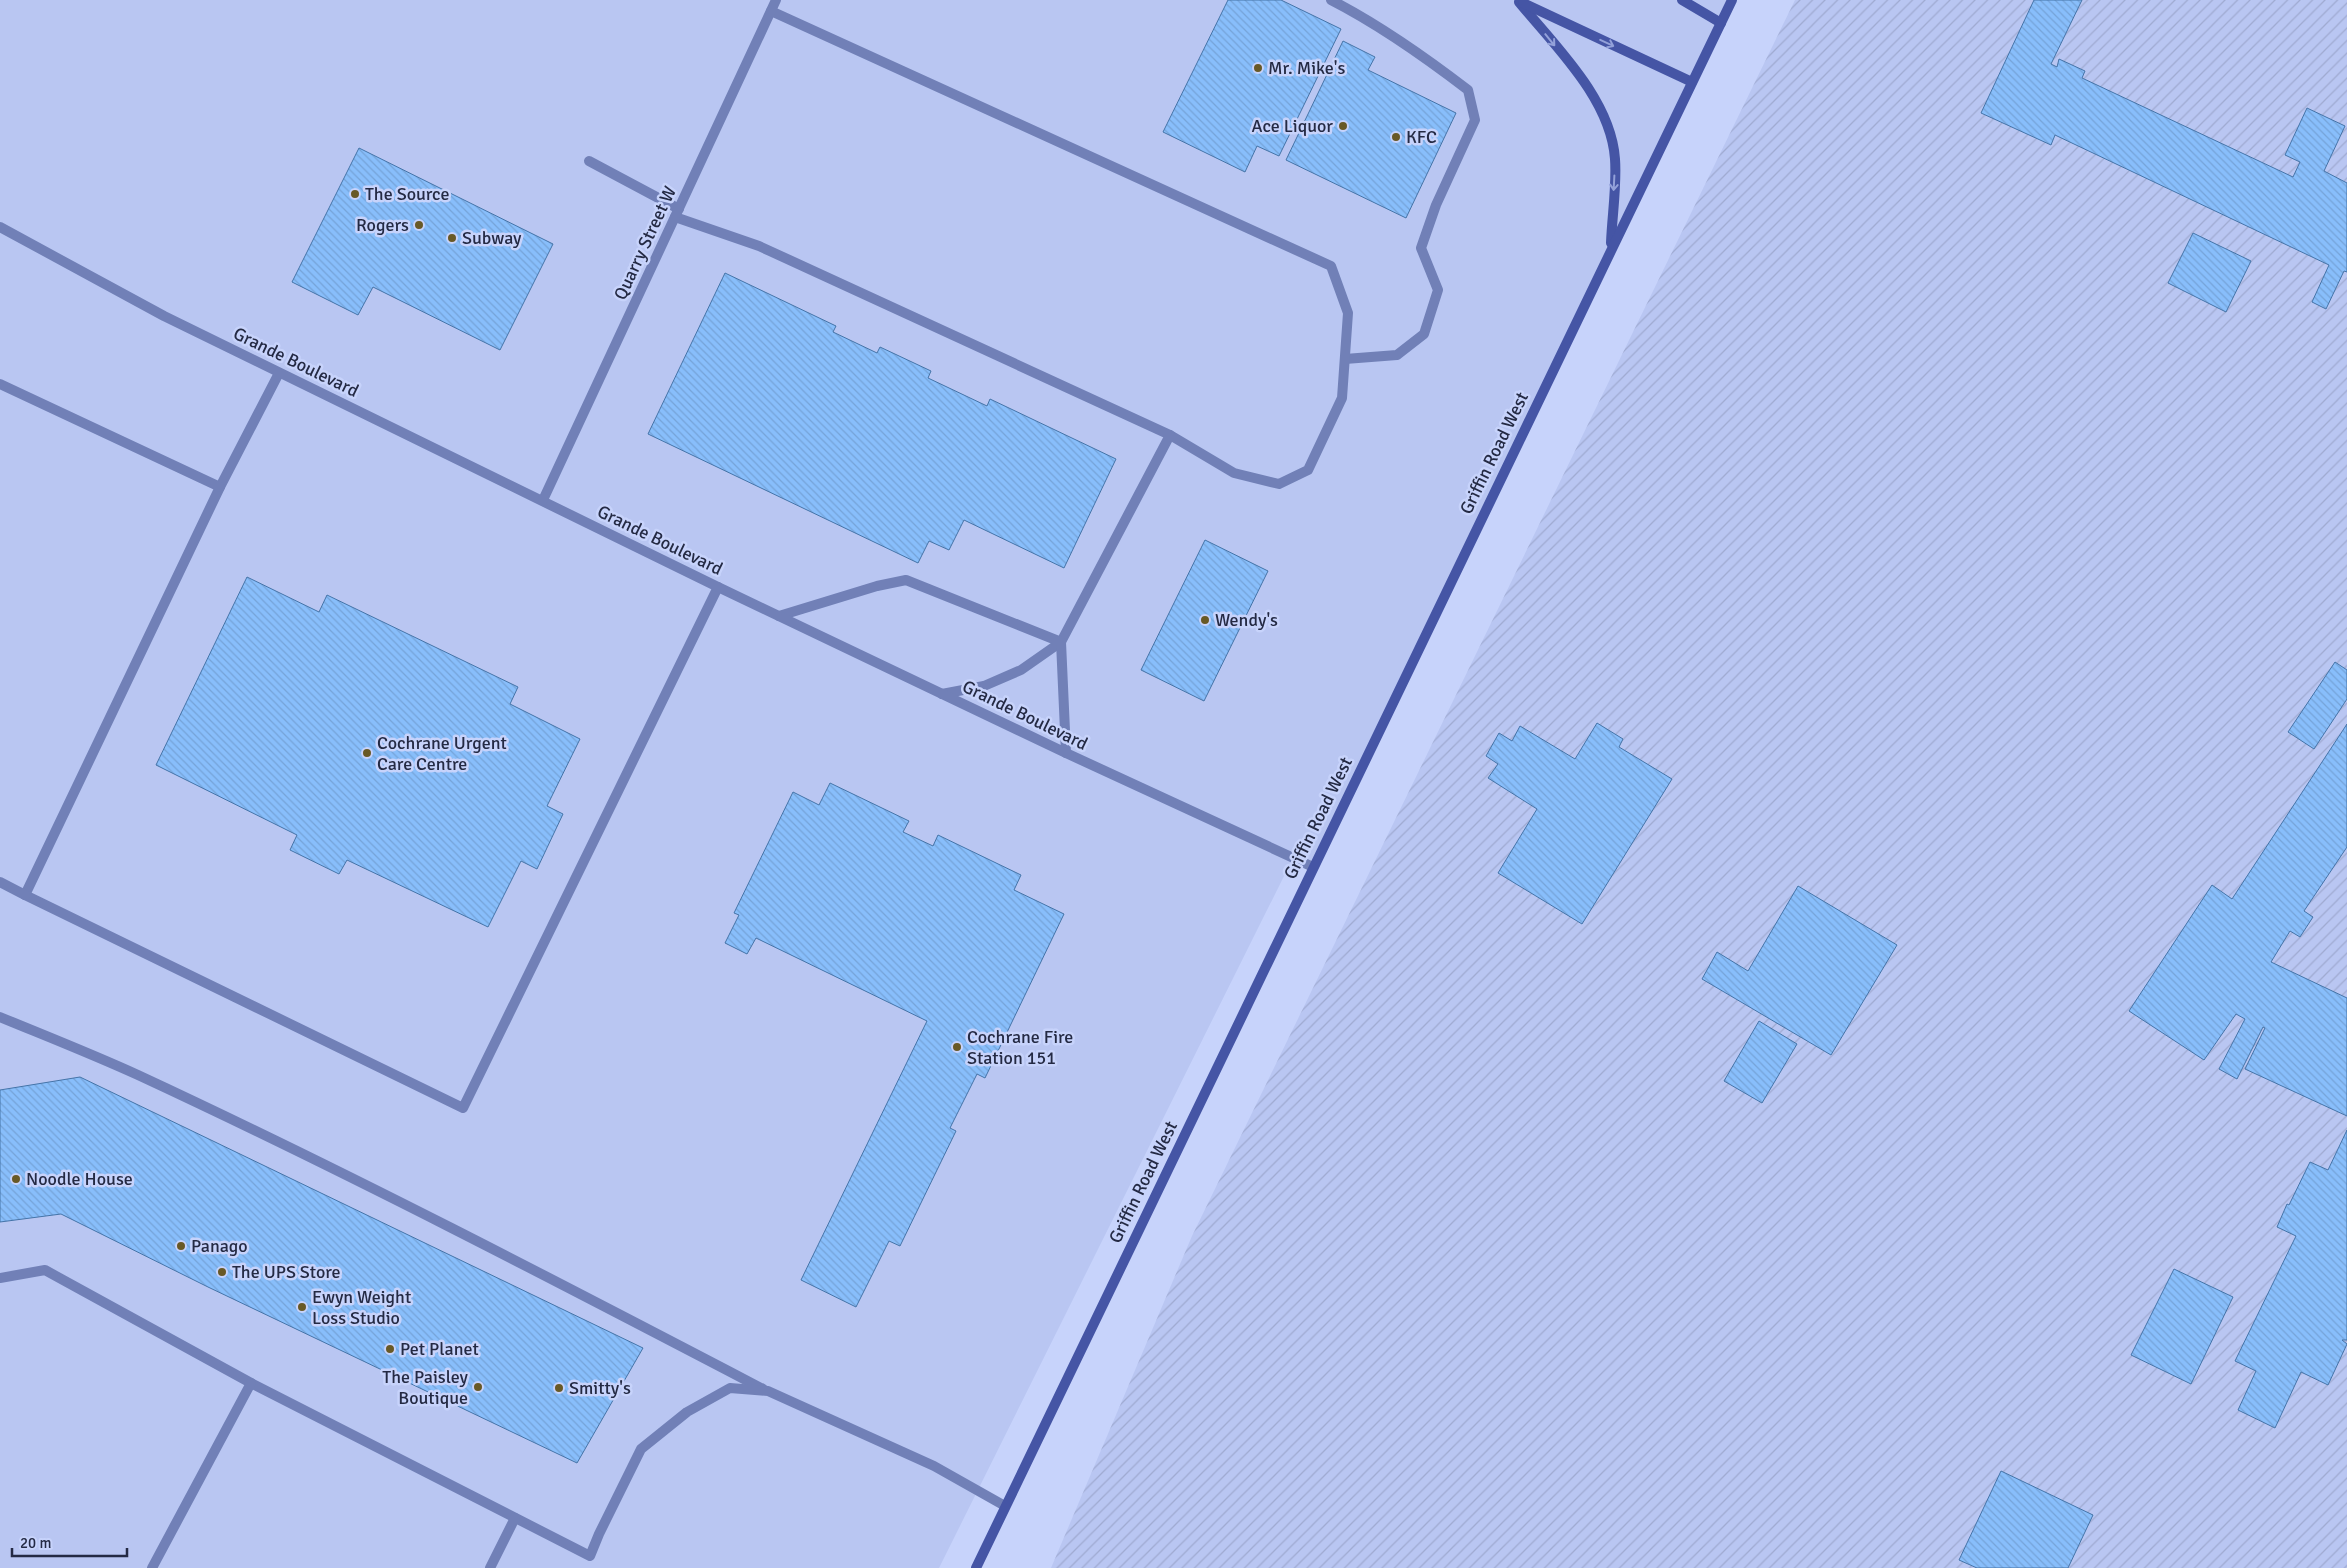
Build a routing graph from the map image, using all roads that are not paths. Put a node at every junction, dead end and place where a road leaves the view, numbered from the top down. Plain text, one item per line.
1 (776, 0) edge
2 (1331, 0) edge
3 (1682, 0) edge
4 (1732, 0) edge
5 (1518, 1) edge
6 (771, 11) junction
7 (1721, 23) junction
8 (1692, 82) junction
9 (589, 161) dead end
10 (677, 213) junction
11 (0, 226) edge
12 (1610, 249) junction
13 (1345, 359) junction
14 (279, 373) junction
15 (0, 384) edge
16 (1170, 435) junction
17 (220, 487) junction
18 (543, 500) junction
19 (718, 587) junction
20 (779, 616) junction
21 (1061, 642) junction
22 (942, 694) junction
23 (1066, 753) junction
24 (1313, 867) junction
25 (0, 882) edge
26 (25, 895) junction
27 (0, 1017) edge
28 (0, 1278) edge
29 (251, 1383) junction
30 (768, 1391) junction
31 (1005, 1506) junction
32 (515, 1518) junction
33 (152, 1568) edge
34 (490, 1568) edge
35 (976, 1568) edge

1 - 6 street, Quarry Street W
2 - 13 street
3 - 7 main road
4 - 7 main road, Griffin Road West
5 -> 8 main road
5 -> 12 main road
6 - 10 street, Quarry Street W
6 - 13 street
7 - 8 main road, Griffin Road West
8 - 12 main road, Griffin Road West
9 - 10 street
10 - 16 street
10 - 18 street, Quarry Street W
11 - 14 street, Grande Boulevard
12 - 24 main road, Griffin Road West
13 - 16 street
14 - 17 street
14 - 18 street, Grande Boulevard
15 - 17 street
16 - 21 street
17 - 26 street
18 - 19 street, Grande Boulevard
19 - 20 street, Grande Boulevard
19 - 26 street
20 - 21 street
20 - 22 street, Grande Boulevard
21 - 22 street
21 - 23 street
22 - 23 street, Grande Boulevard
23 - 24 street, Grande Boulevard
24 - 31 main road, Griffin Road West
25 - 26 street
27 - 30 street
28 - 29 street
29 - 32 street
29 - 33 street
30 - 31 street
30 - 32 street
31 - 35 main road, Griffin Road West
32 - 34 street

